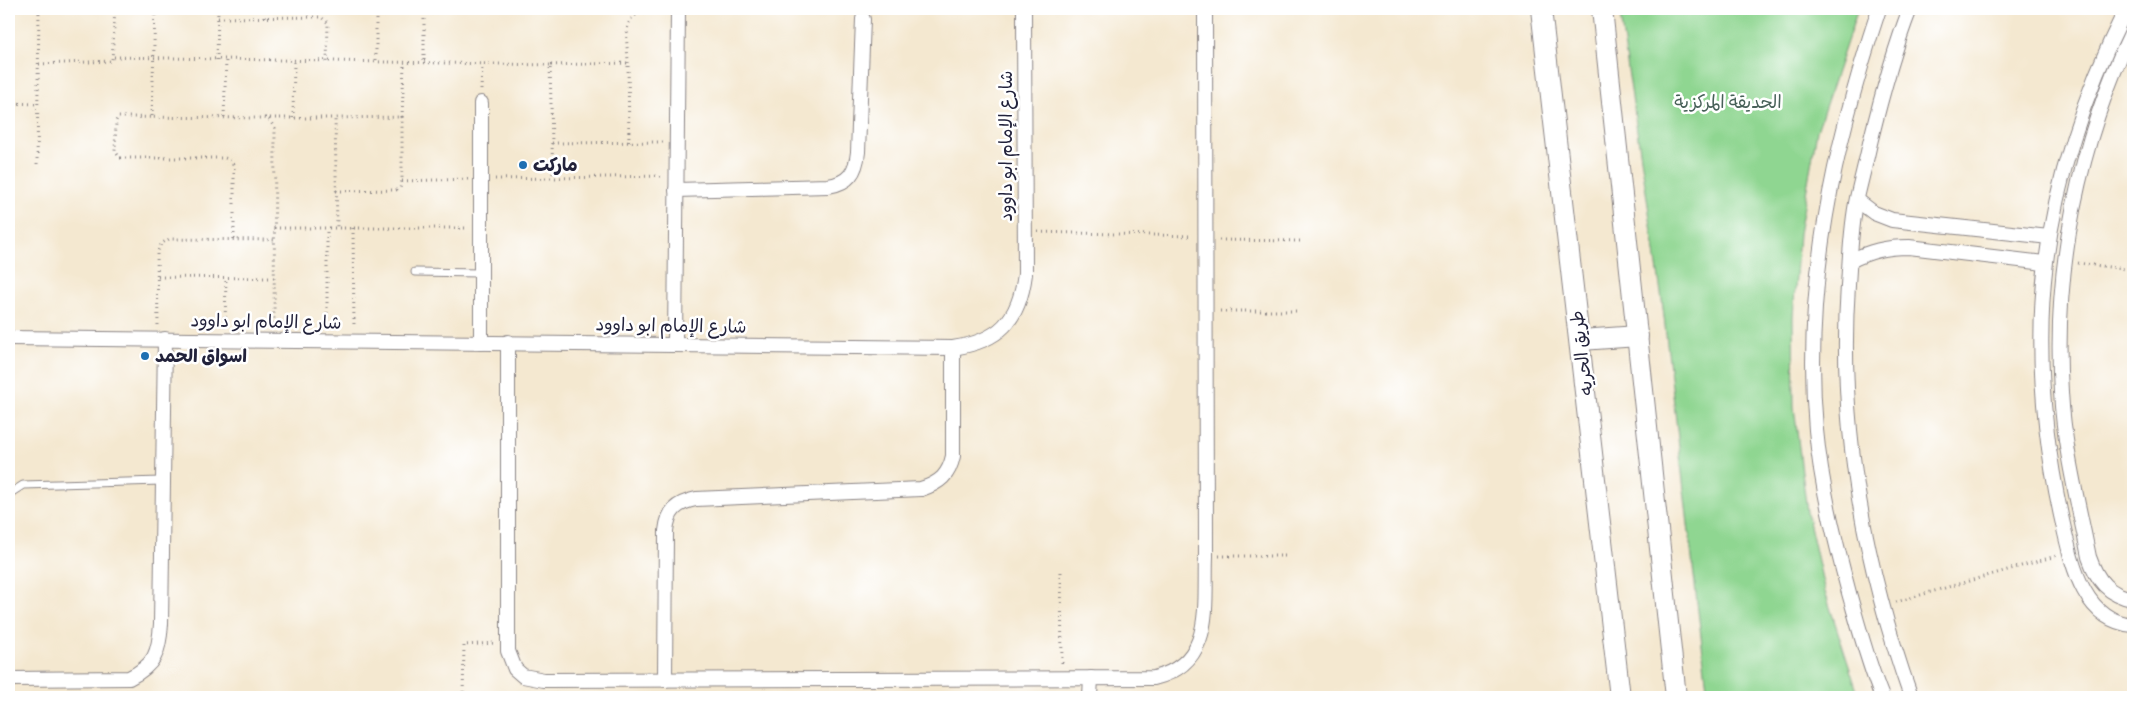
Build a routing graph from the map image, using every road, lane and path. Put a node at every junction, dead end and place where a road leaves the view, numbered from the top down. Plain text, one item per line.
1 (39, 9) edge
2 (115, 9) edge
3 (155, 9) edge
4 (218, 9) edge
5 (264, 9) edge
6 (376, 9) edge
7 (424, 9) edge
8 (1024, 9) edge
9 (1205, 9) edge
10 (1541, 9) edge
11 (1602, 9) edge
12 (1879, 9) edge
13 (1910, 9) edge
14 (2126, 9) edge
15 (678, 11) edge
16 (218, 18) junction
17 (264, 18) junction
18 (862, 19) dead end
19 (2133, 29) edge
20 (114, 57) junction
21 (154, 58) junction
22 (2101, 58) junction
23 (217, 60) junction
24 (226, 60) junction
25 (294, 61) junction
26 (327, 62) junction
27 (376, 63) junction
28 (628, 63) junction
29 (39, 64) junction
30 (404, 64) junction
31 (424, 64) junction
32 (482, 66) junction
33 (550, 66) junction
34 (2116, 66) junction
35 (481, 103) joint
36 (9, 104) edge
37 (38, 104) junction
38 (152, 116) junction
39 (224, 117) junction
40 (402, 117) junction
41 (264, 118) junction
42 (294, 118) junction
43 (335, 118) junction
44 (676, 141) junction
45 (629, 142) junction
46 (552, 143) junction
47 (37, 164) dead end
48 (676, 176) junction
49 (553, 178) junction
50 (481, 179) junction
51 (402, 181) junction
52 (676, 190) junction
53 (336, 191) junction
54 (1856, 200) junction
55 (274, 228) junction
56 (327, 228) junction
57 (337, 228) junction
58 (352, 228) junction
59 (480, 228) junction
60 (1024, 232) junction
61 (2048, 237) junction
62 (1204, 238) junction
63 (234, 239) junction
64 (274, 240) junction
65 (1301, 241) dead end
66 (1850, 261) junction
67 (2065, 262) junction
68 (2044, 263) junction
69 (2133, 270) edge
70 (415, 272) dead end
71 (480, 273) junction
72 (158, 277) junction
73 (226, 277) junction
74 (274, 278) junction
75 (1204, 310) junction
76 (1297, 311) dead end
77 (1638, 336) junction
78 (9, 338) edge
79 (162, 339) junction
80 (224, 340) junction
81 (274, 340) junction
82 (1581, 340) junction
83 (327, 341) junction
84 (354, 341) junction
85 (508, 342) junction
86 (481, 343) junction
87 (674, 345) junction
88 (953, 348) junction
89 (161, 481) junction
90 (2074, 481) junction
91 (2054, 485) junction
92 (9, 494) edge
93 (2070, 552) junction
94 (1206, 556) junction
95 (1294, 556) dead end
96 (1061, 572) dead end
97 (2133, 600) edge
98 (1883, 606) junction
99 (2133, 625) edge
100 (508, 642) junction
101 (1062, 678) junction
102 (1091, 678) junction
103 (9, 679) edge
104 (665, 680) junction
105 (463, 697) edge
106 (1090, 697) edge
107 (1620, 697) edge
108 (1676, 697) edge
109 (1882, 697) edge
110 (1911, 697) edge

1 - 29 path
2 - 20 path
3 - 21 path
4 - 16 path
5 - 17 path
6 - 27 path
7 - 31 path
8 - 60 street, شارع الإمام ابو داوود
9 - 62 street
10 - 82 main road, طريق الحريه
11 - 77 main road
12 - 109 street
13 - 54 street
14 - 22 street
15 - 28 path
15 - 44 street
16 - 17 path
16 - 23 path
17 - 26 path
18 - 52 street
19 - 34 street
20 - 21 path
20 - 29 path
21 - 23 path
21 - 38 path
22 - 34 street
22 - 61 street
23 - 24 path
24 - 25 path
24 - 39 path
25 - 26 path
25 - 42 path
26 - 27 path
27 - 30 path
28 - 33 path
28 - 45 path
29 - 37 path
30 - 31 path
30 - 40 path
31 - 32 path
32 - 33 path
32 - 35 path
33 - 46 path
34 - 67 street
35 - 50 street
36 - 37 path
37 - 47 path
38 - 39 path
38 - 63 path
39 - 41 path
40 - 43 path
40 - 51 path
41 - 42 path
41 - 55 path
42 - 43 path
43 - 53 path
44 - 45 path
44 - 48 street
45 - 46 path
46 - 49 path
48 - 49 path
48 - 52 street
49 - 50 path
50 - 51 path
50 - 59 street
51 - 53 path
52 - 87 street
53 - 57 path
54 - 61 street
54 - 66 street
55 - 56 path
55 - 64 path
56 - 57 path
56 - 83 path
57 - 58 path
58 - 59 path
58 - 84 path
59 - 71 street
60 - 62 path
60 - 88 street, شارع الإمام ابو داوود
61 - 68 street
62 - 65 path
62 - 75 street
63 - 64 path
63 - 72 path
64 - 74 path
66 - 68 street
66 - 98 street
67 - 69 path
67 - 90 street
68 - 91 street
70 - 71 lane
71 - 86 street
72 - 73 path
72 - 79 path
73 - 74 path
73 - 80 path
74 - 81 path
75 - 76 path
75 - 94 street
77 - 82 main road
77 - 108 main road
78 - 79 street, شارع الإمام ابو داوود
79 - 80 street, شارع الإمام ابو داوود
79 - 89 street
80 - 81 street, شارع الإمام ابو داوود
81 - 83 street, شارع الإمام ابو داوود
82 - 107 main road, طريق الحريه
83 - 84 street, شارع الإمام ابو داوود
84 - 86 street, شارع الإمام ابو داوود
85 - 86 street, شارع الإمام ابو داوود
85 - 87 street, شارع الإمام ابو داوود
85 - 100 street
87 - 88 street, شارع الإمام ابو داوود
88 - 104 street
89 - 92 lane
89 - 103 street
90 - 91 street
90 - 97 street
91 - 93 street
93 - 98 path
93 - 99 street
94 - 95 path
94 - 102 street
96 - 101 path
98 - 110 street
100 - 104 street
100 - 105 path
101 - 102 street
101 - 104 street
102 - 106 street

